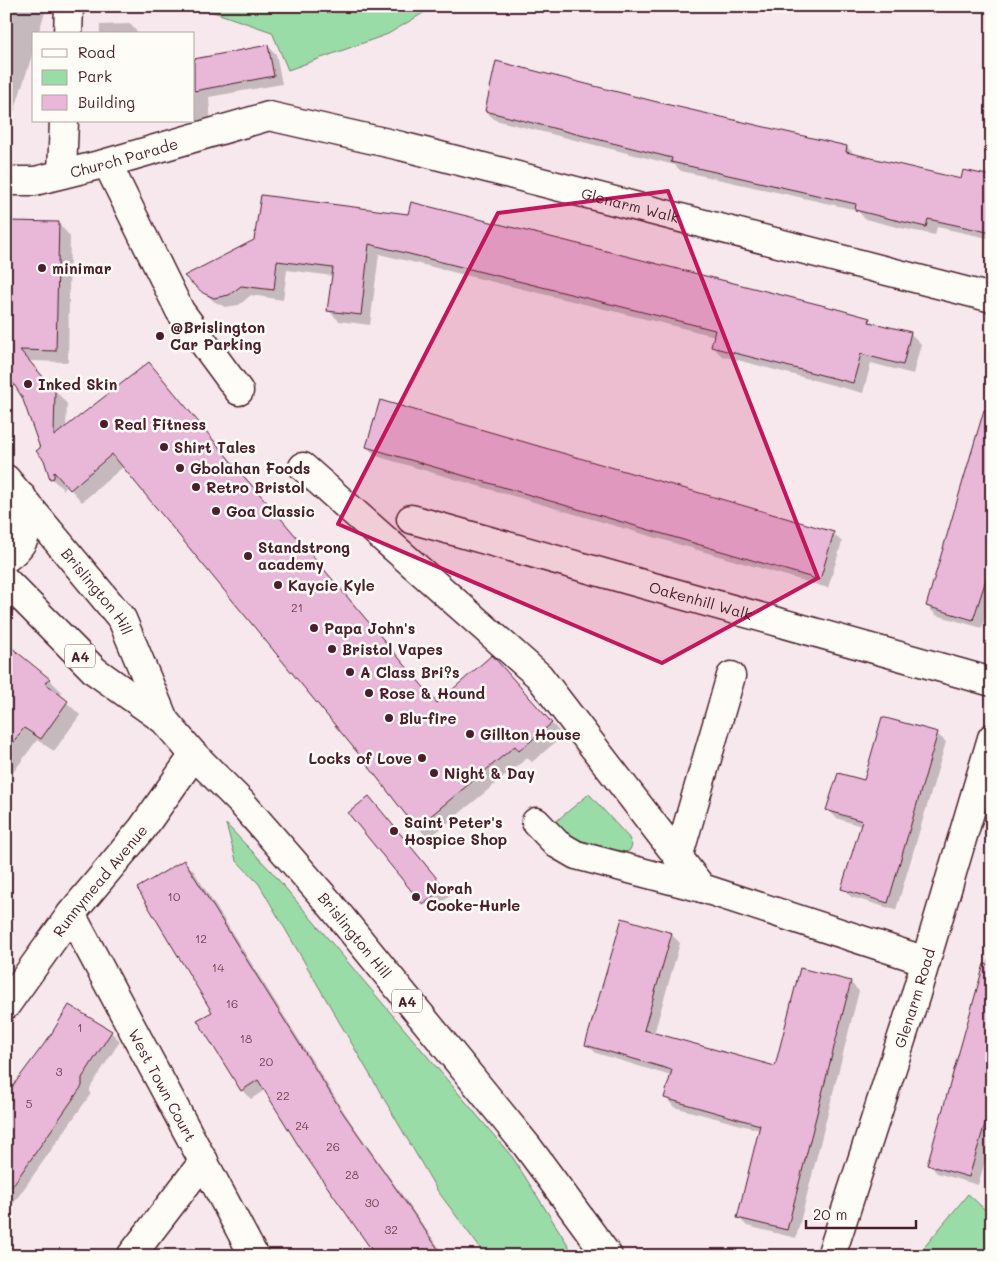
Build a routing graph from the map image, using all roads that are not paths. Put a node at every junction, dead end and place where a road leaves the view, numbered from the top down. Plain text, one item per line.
1 (69, 6) edge
2 (68, 32) edge
3 (269, 116) joint
4 (64, 122) edge
5 (107, 164) junction
6 (62, 173) junction
7 (6, 181) edge
8 (992, 298) edge
9 (239, 391) dead end
10 (303, 467) dead end
11 (14, 488) edge
12 (411, 519) dead end
13 (6, 558) edge
14 (6, 581) edge
15 (732, 676) dead end
16 (992, 682) edge
17 (164, 720) junction
18 (992, 738) edge
19 (194, 755) junction
20 (536, 822) dead end
21 (678, 858) junction
22 (702, 888) junction
23 (72, 914) junction
24 (926, 961) junction
25 (6, 1005) edge
26 (204, 1161) junction
27 (131, 1256) edge
28 (254, 1256) edge
29 (608, 1256) edge
30 (831, 1256) edge

1 - 2 main road
3 - 5 main road, Church Parade
3 - 8 main road, Glenarm Walk
4 - 6 main road
5 - 6 main road, Church Parade
5 - 9 main road
6 - 7 main road, Church Parade
10 - 21 main road
11 - 13 main road
11 - 17 main road, Brislington Hill / A4
12 - 16 main road, Oakenhill Walk
14 - 17 main road, Brislington Hill / A4
15 - 21 main road
17 - 19 main road, Brislington Hill / A4
18 - 24 main road, Glenarm Road
19 - 23 main road, Runnymead Avenue
19 - 29 main road, Brislington Hill / A4
20 - 22 main road
21 - 22 main road
22 - 24 main road
23 - 25 main road, Runnymead Avenue
23 - 26 main road, West Town Court
24 - 30 main road, Glenarm Road
26 - 27 main road
26 - 28 main road, West Town Court

